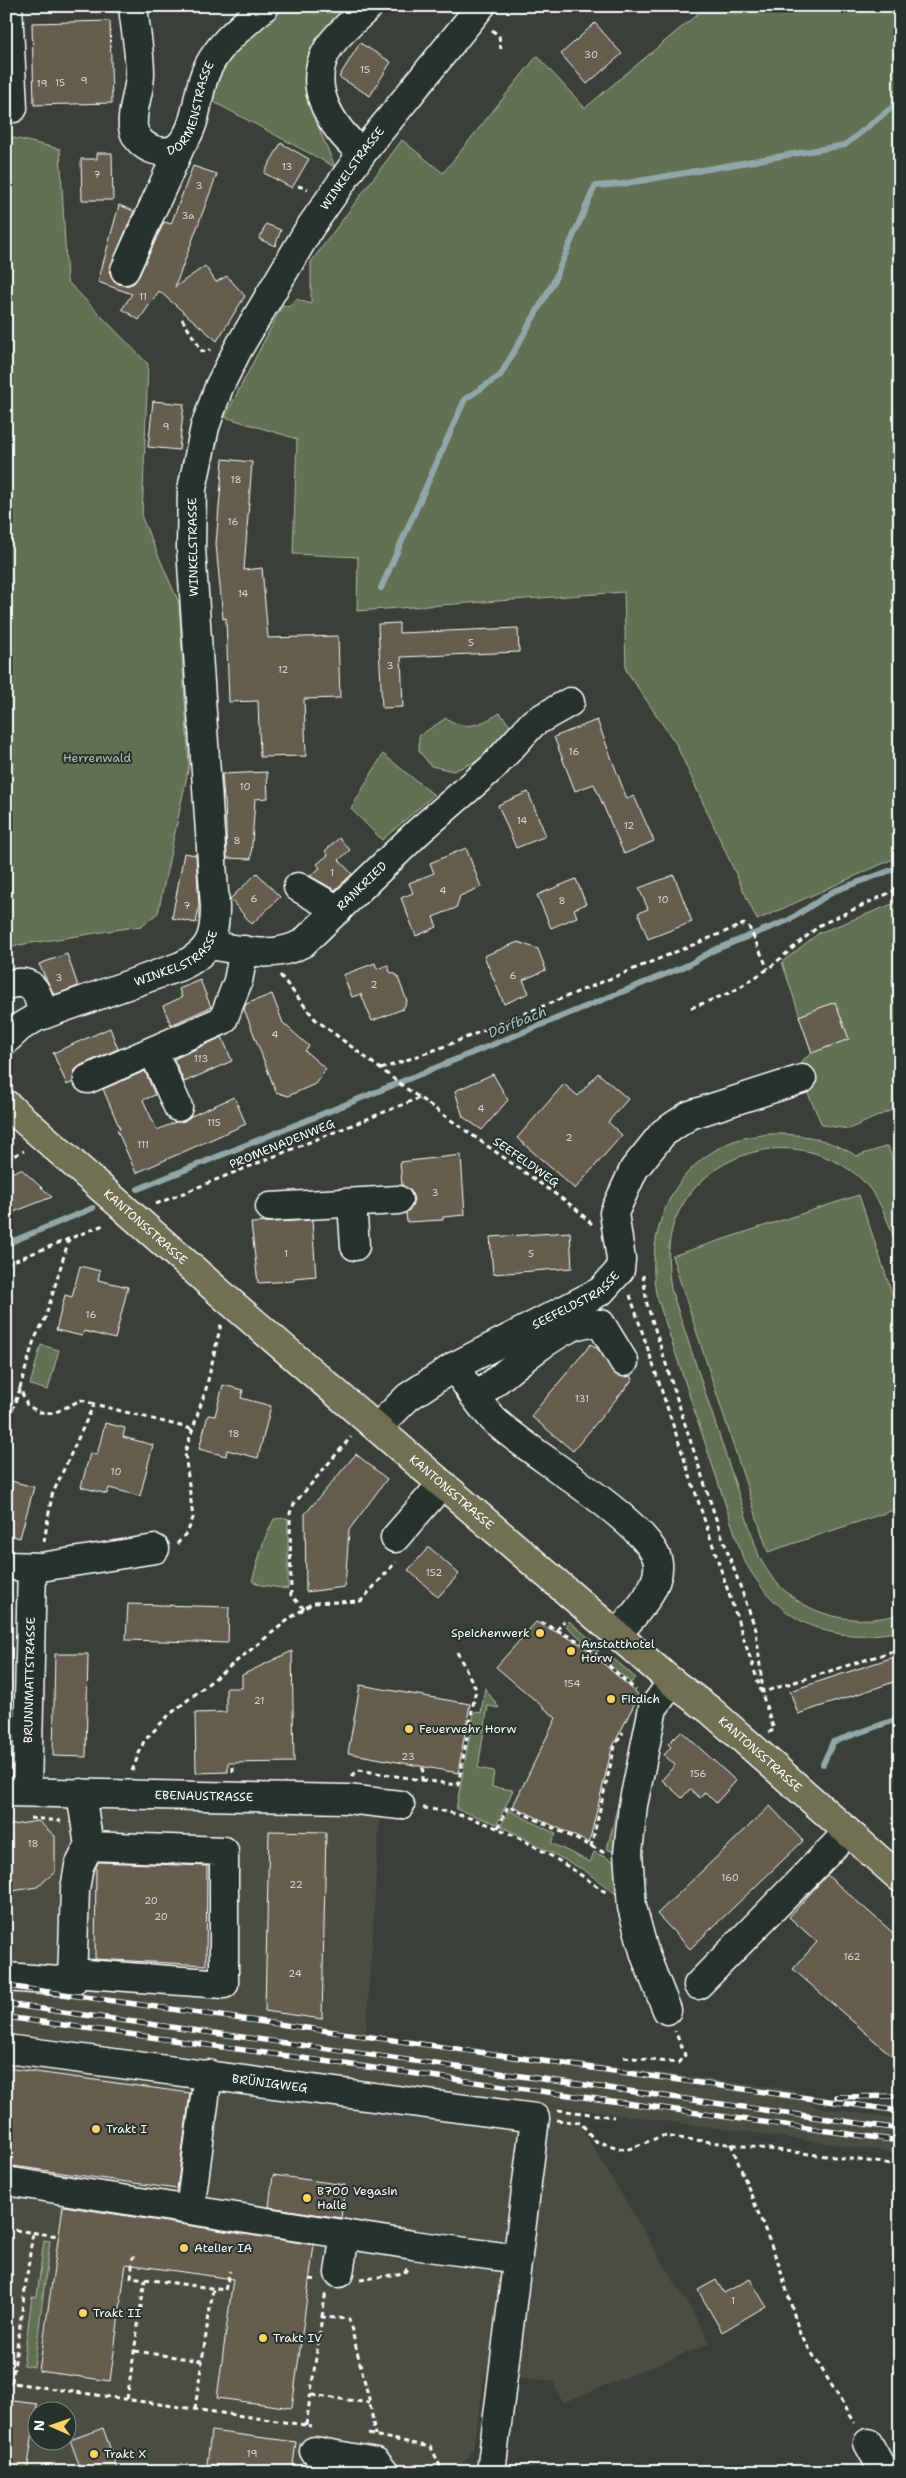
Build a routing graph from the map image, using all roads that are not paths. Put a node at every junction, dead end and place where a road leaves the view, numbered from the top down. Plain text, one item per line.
1 (8, 6) edge
2 (133, 6) edge
3 (265, 6) edge
4 (369, 6) edge
5 (481, 6) edge
6 (13, 108) dead end
7 (182, 143) junction
8 (362, 153) junction
9 (125, 270) dead end
10 (570, 702) dead end
11 (298, 886) dead end
12 (338, 910) junction
13 (209, 945) junction
14 (244, 950) junction
15 (6, 985) edge
16 (43, 1015) junction
17 (6, 1040) edge
18 (153, 1051) junction
19 (88, 1079) dead end
20 (802, 1079) dead end
21 (6, 1104) edge
22 (178, 1107) dead end
23 (398, 1200) dead end
24 (352, 1202) junction
25 (270, 1207) dead end
26 (355, 1246) dead end
27 (624, 1362) dead end
28 (455, 1366) junction
29 (477, 1397) junction
30 (377, 1428) junction
31 (442, 1484) junction
32 (398, 1548) road end
33 (155, 1549) road end
34 (27, 1559) edge
35 (617, 1634) junction
36 (672, 1682) junction
37 (17, 1714) edge
38 (81, 1793) junction
39 (20, 1801) edge
40 (400, 1805) road end
41 (847, 1833) junction
42 (89, 1846) junction
43 (224, 1873) junction
44 (900, 1878) edge
45 (208, 1932) dead end
46 (72, 1973) junction
47 (6, 1977) edge
48 (698, 1985) dead end
49 (667, 2010) road end
50 (6, 2049) edge
51 (208, 2074) junction
52 (6, 2181) edge
53 (190, 2210) junction
54 (345, 2234) junction
55 (518, 2259) junction
56 (336, 2281) road end
57 (315, 2439) road end
58 (868, 2443) road end
59 (384, 2472) edge
60 (491, 2472) edge
61 (884, 2472) edge

1 - 6 street
2 - 7 street, DORMENSTRASSE
3 - 7 street, DORMENSTRASSE
4 - 8 street
5 - 8 street, WINKELSTRASSE
7 - 9 street
8 - 13 street, WINKELSTRASSE
10 - 12 street, RANKRIED
11 - 12 street
12 - 14 street, RANKRIED
13 - 14 street, RANKRIED
13 - 16 street, WINKELSTRASSE
14 - 18 street
15 - 16 street
16 - 17 street, WINKELSTRASSE
18 - 19 street
18 - 22 street
20 - 28 street, SEEFELDSTRASSE
21 - 30 main road, KANTONSSTRASSE
23 - 24 street
24 - 25 street
24 - 26 street
27 - 29 street
28 - 29 street
28 - 30 street, SEEFELDSTRASSE
29 - 35 street
30 - 31 main road, KANTONSSTRASSE
31 - 32 street
31 - 35 main road, KANTONSSTRASSE
33 - 34 street
34 - 37 street, BRUNNMATTSTRASSE
35 - 36 main road, KANTONSSTRASSE
36 - 41 main road, KANTONSSTRASSE
36 - 49 street
37 - 39 street, BRUNNMATTSTRASSE
38 - 39 street, EBENAUSTRASSE
38 - 40 street, EBENAUSTRASSE
38 - 42 street
41 - 44 main road, KANTONSSTRASSE
41 - 48 street
42 - 43 street
42 - 46 street
43 - 45 street
43 - 46 street
46 - 47 street
50 - 51 street, BRÜNIGWEG
51 - 53 street
51 - 55 street, BRÜNIGWEG
52 - 53 street
53 - 54 street
54 - 55 street
54 - 56 street
55 - 60 street
57 - 59 street
58 - 61 street

